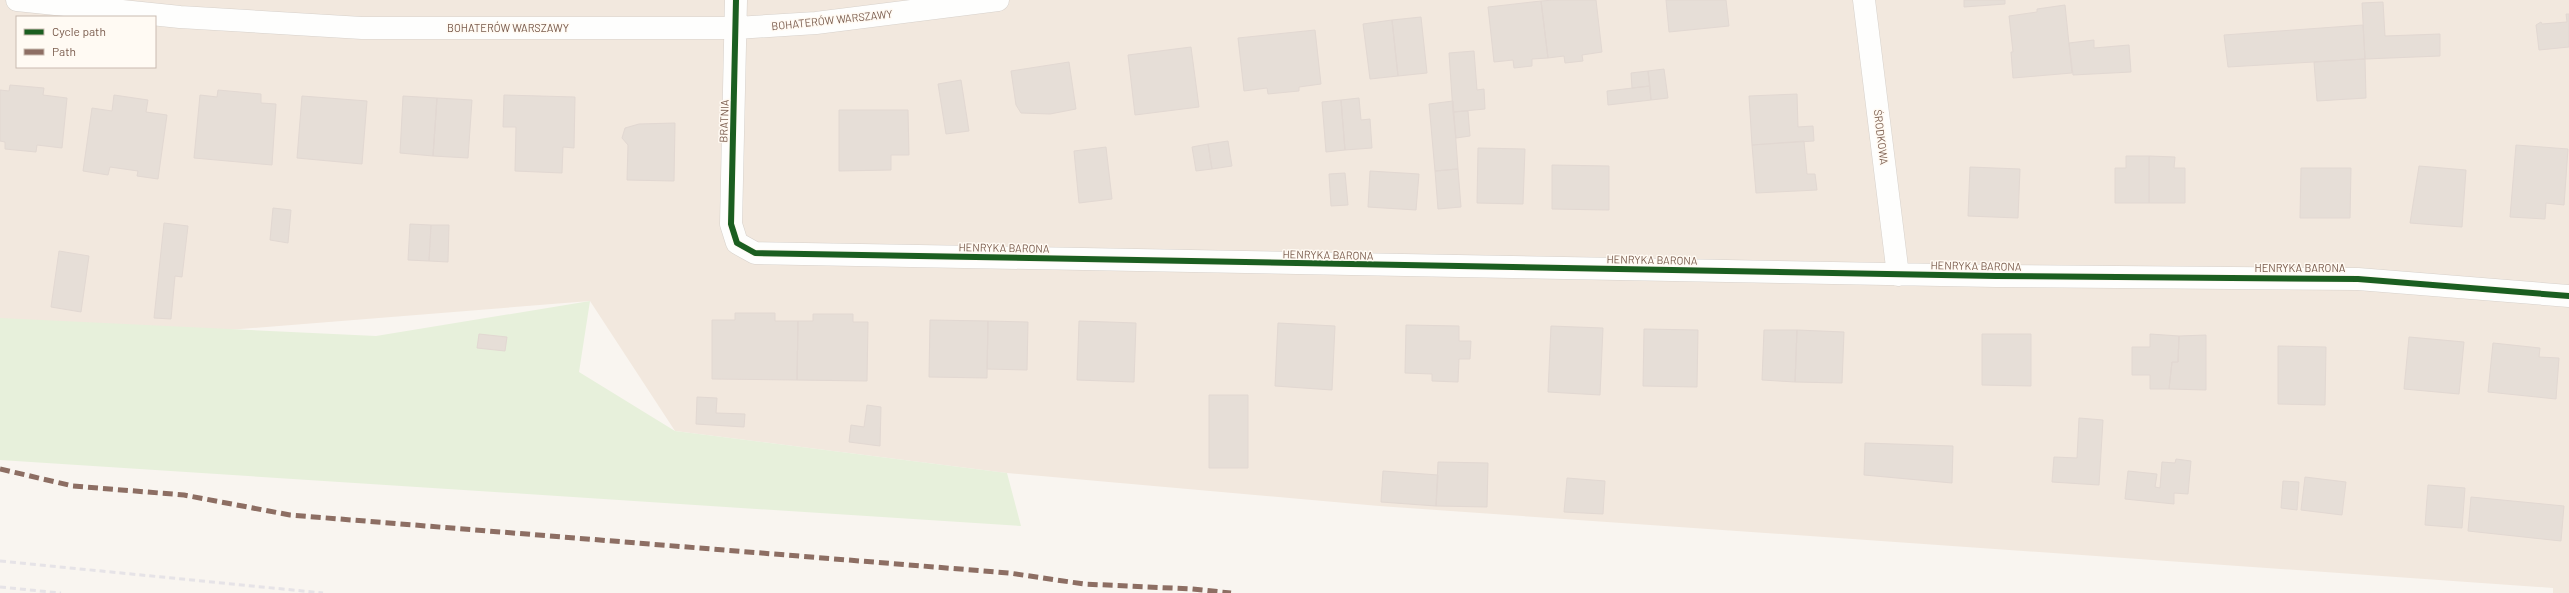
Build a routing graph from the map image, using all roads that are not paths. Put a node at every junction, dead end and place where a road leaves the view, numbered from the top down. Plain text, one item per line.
1 (17, 0) edge
2 (736, 0) edge
3 (998, 0) edge
4 (1864, 0) edge
5 (736, 28) junction
6 (737, 243) joint
7 (1898, 275) junction
8 (2569, 296) edge

1 - 5 street, BOHATERÓW WARSZAWY
2 - 5 street, BRATNIA
3 - 5 street, BOHATERÓW WARSZAWY
4 - 7 street, ŚRODKOWA
5 - 6 street, BRATNIA
6 - 7 street, HENRYKA BARONA
7 - 8 street, HENRYKA BARONA

